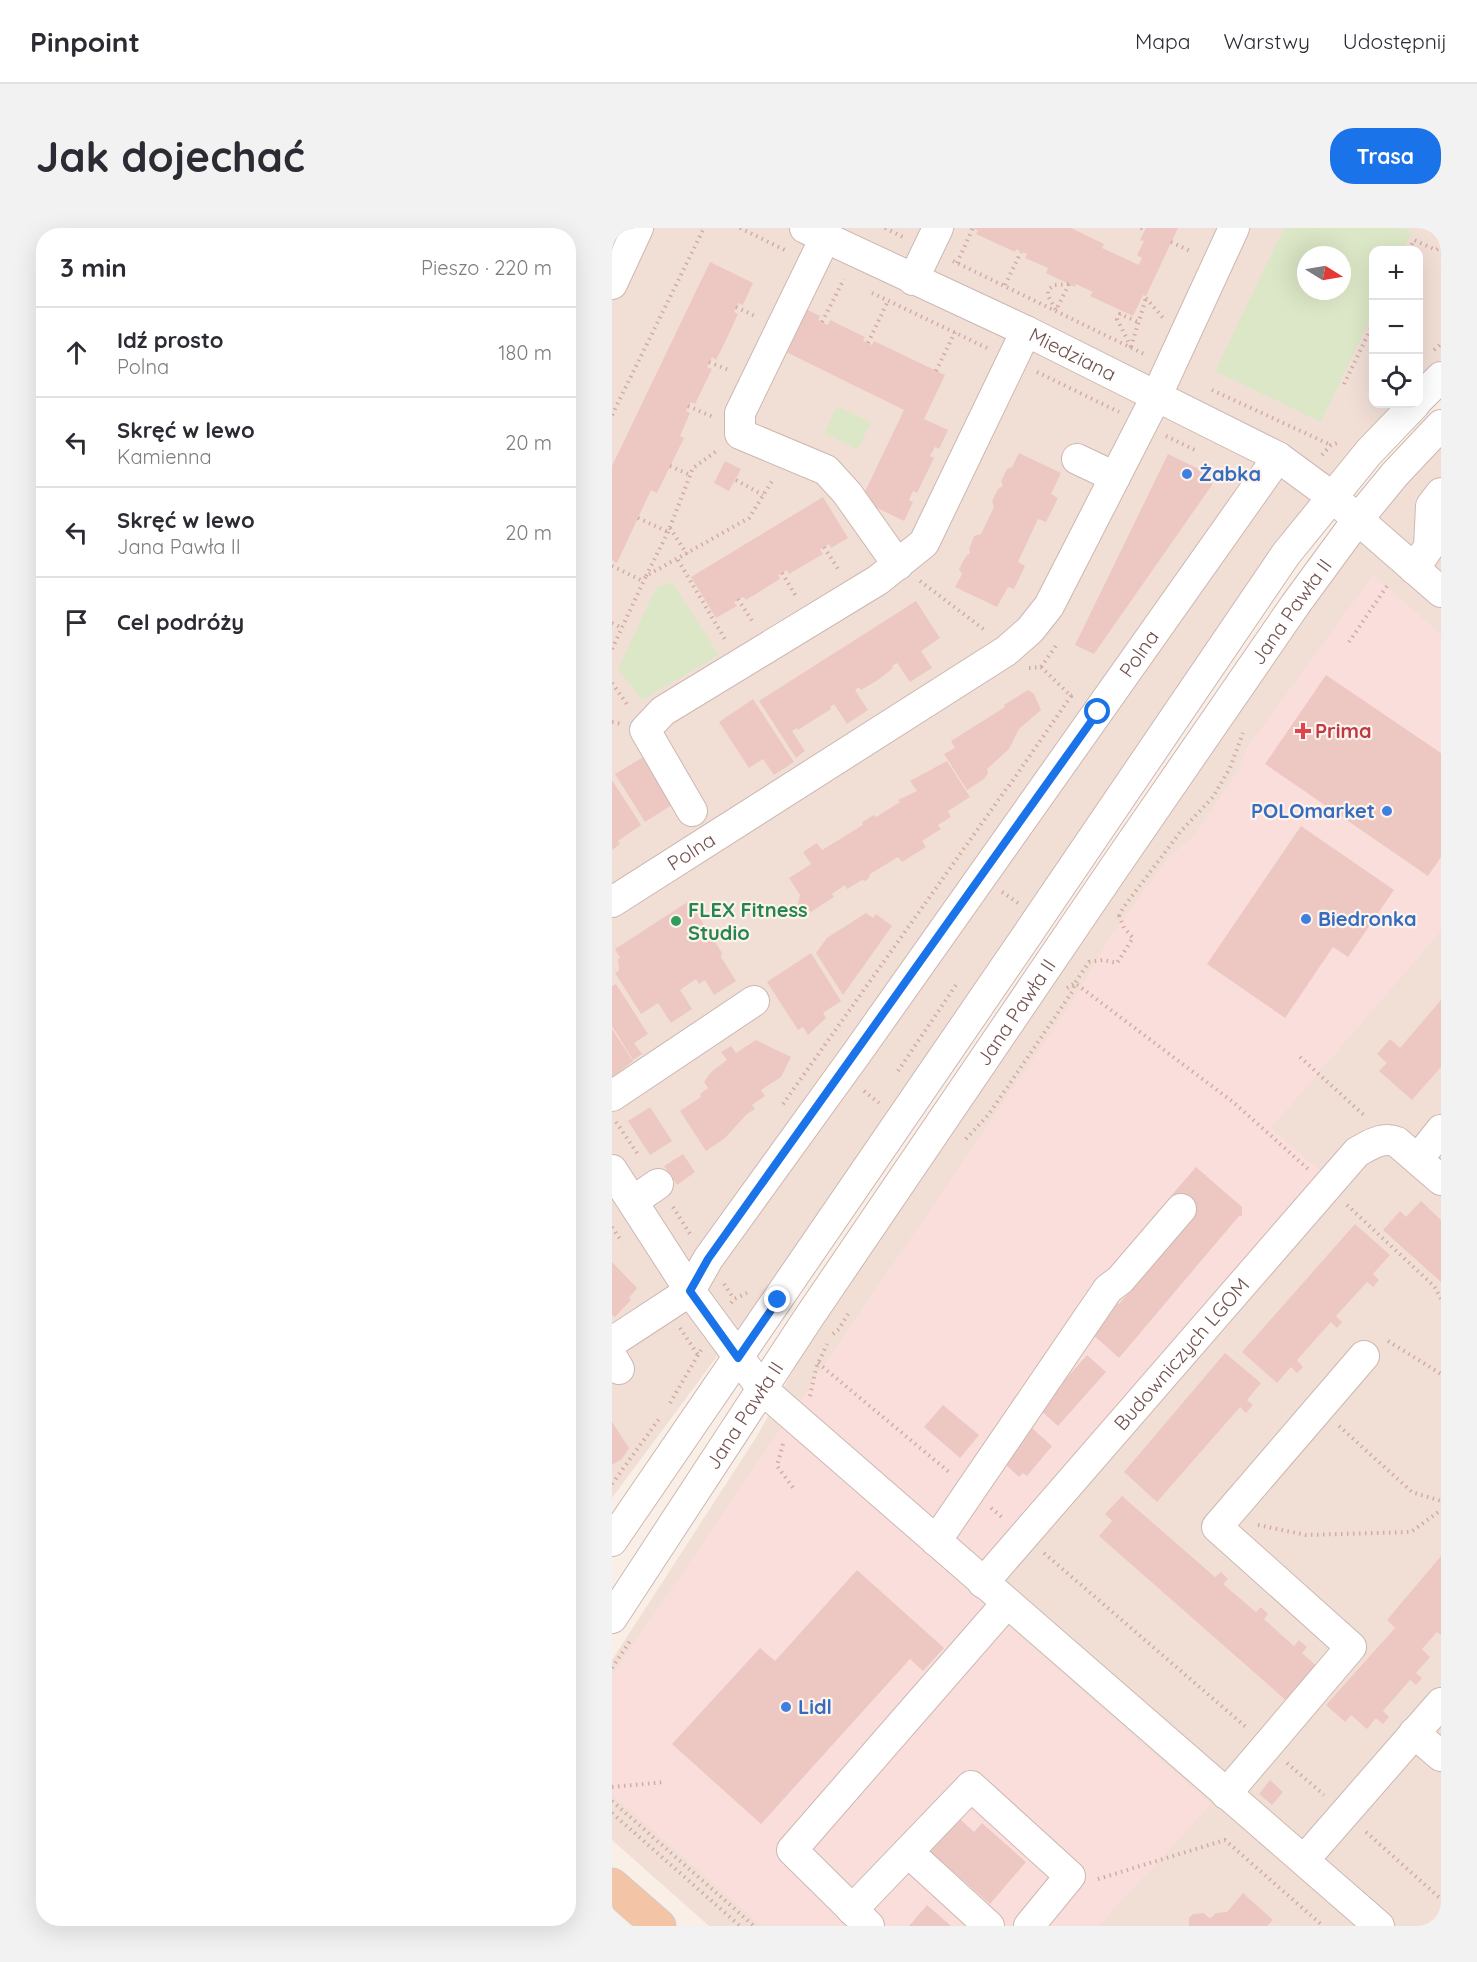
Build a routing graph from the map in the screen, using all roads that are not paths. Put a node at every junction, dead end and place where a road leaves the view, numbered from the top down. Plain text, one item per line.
1 (638, 228) edge
2 (1234, 228) edge
3 (815, 233) edge
4 (932, 238) edge
5 (913, 280) junction
6 (612, 284) edge
7 (1026, 331) junction
8 (1441, 377) edge
9 (1157, 395) junction
10 (1423, 396) edge
11 (1411, 408) edge
12 (1441, 425) edge
13 (1278, 456) junction
14 (1077, 459) dead end
15 (1115, 477) junction
16 (1441, 493) edge
17 (1332, 496) junction
18 (1358, 519) junction
19 (898, 565) junction
20 (1403, 574) junction
21 (1441, 592) edge
22 (692, 811) dead end
23 (612, 902) edge
24 (754, 1001) dead end
25 (612, 1096) edge
26 (1441, 1130) edge
27 (1418, 1159) junction
28 (612, 1170) edge
29 (1441, 1180) edge
30 (657, 1184) dead end
31 (633, 1201) junction
32 (1182, 1209) dead end
33 (690, 1291) junction
34 (1375, 1347) road end
35 (614, 1356) edge
36 (738, 1358) junction
37 (763, 1389) junction
38 (612, 1541) edge
39 (936, 1541) junction
40 (983, 1583) junction
41 (1007, 1603) junction
42 (617, 1623) edge
43 (1441, 1703) edge
44 (1414, 1733) junction
45 (1441, 1756) edge
46 (1226, 1794) junction
47 (908, 1852) junction
48 (1304, 1860) junction
49 (615, 1885) edge
50 (861, 1918) edge
51 (659, 1926) edge
52 (988, 1926) edge
53 (1029, 1926) edge
54 (1379, 1926) edge

1 - 6 street
2 - 9 street, Polna
3 - 5 street, Miedziana
3 - 19 street
4 - 5 street
5 - 7 street, Miedziana
7 - 9 street, Miedziana
7 - 19 street
8 - 10 street
9 - 13 street, Miedziana
9 - 15 street, Polna
11 - 17 street, Jana Pawła II
12 - 18 street, Jana Pawła II
13 - 17 street, Miedziana
13 - 33 street, Polna
14 - 15 street
15 - 23 street, Polna
16 - 20 street
17 - 18 street, Miedziana
17 - 36 street, Jana Pawła II
18 - 20 street, Miedziana
18 - 37 street, Jana Pawła II
19 - 22 street
20 - 21 street, Miedziana
24 - 25 street
26 - 27 street
27 - 29 street
27 - 40 street, Budowniczych LGOM
28 - 31 street
30 - 31 street
31 - 33 street
32 - 39 street
33 - 35 street
33 - 36 street
34 - 46 street
36 - 37 street
36 - 38 street, Jana Pawła II
37 - 39 street
37 - 42 street, Jana Pawła II
39 - 40 street
40 - 41 street
41 - 46 street
41 - 50 street
43 - 44 street
44 - 45 street
44 - 48 street
46 - 48 street
47 - 50 street
47 - 52 street
47 - 53 street
48 - 54 street
49 - 51 main road

